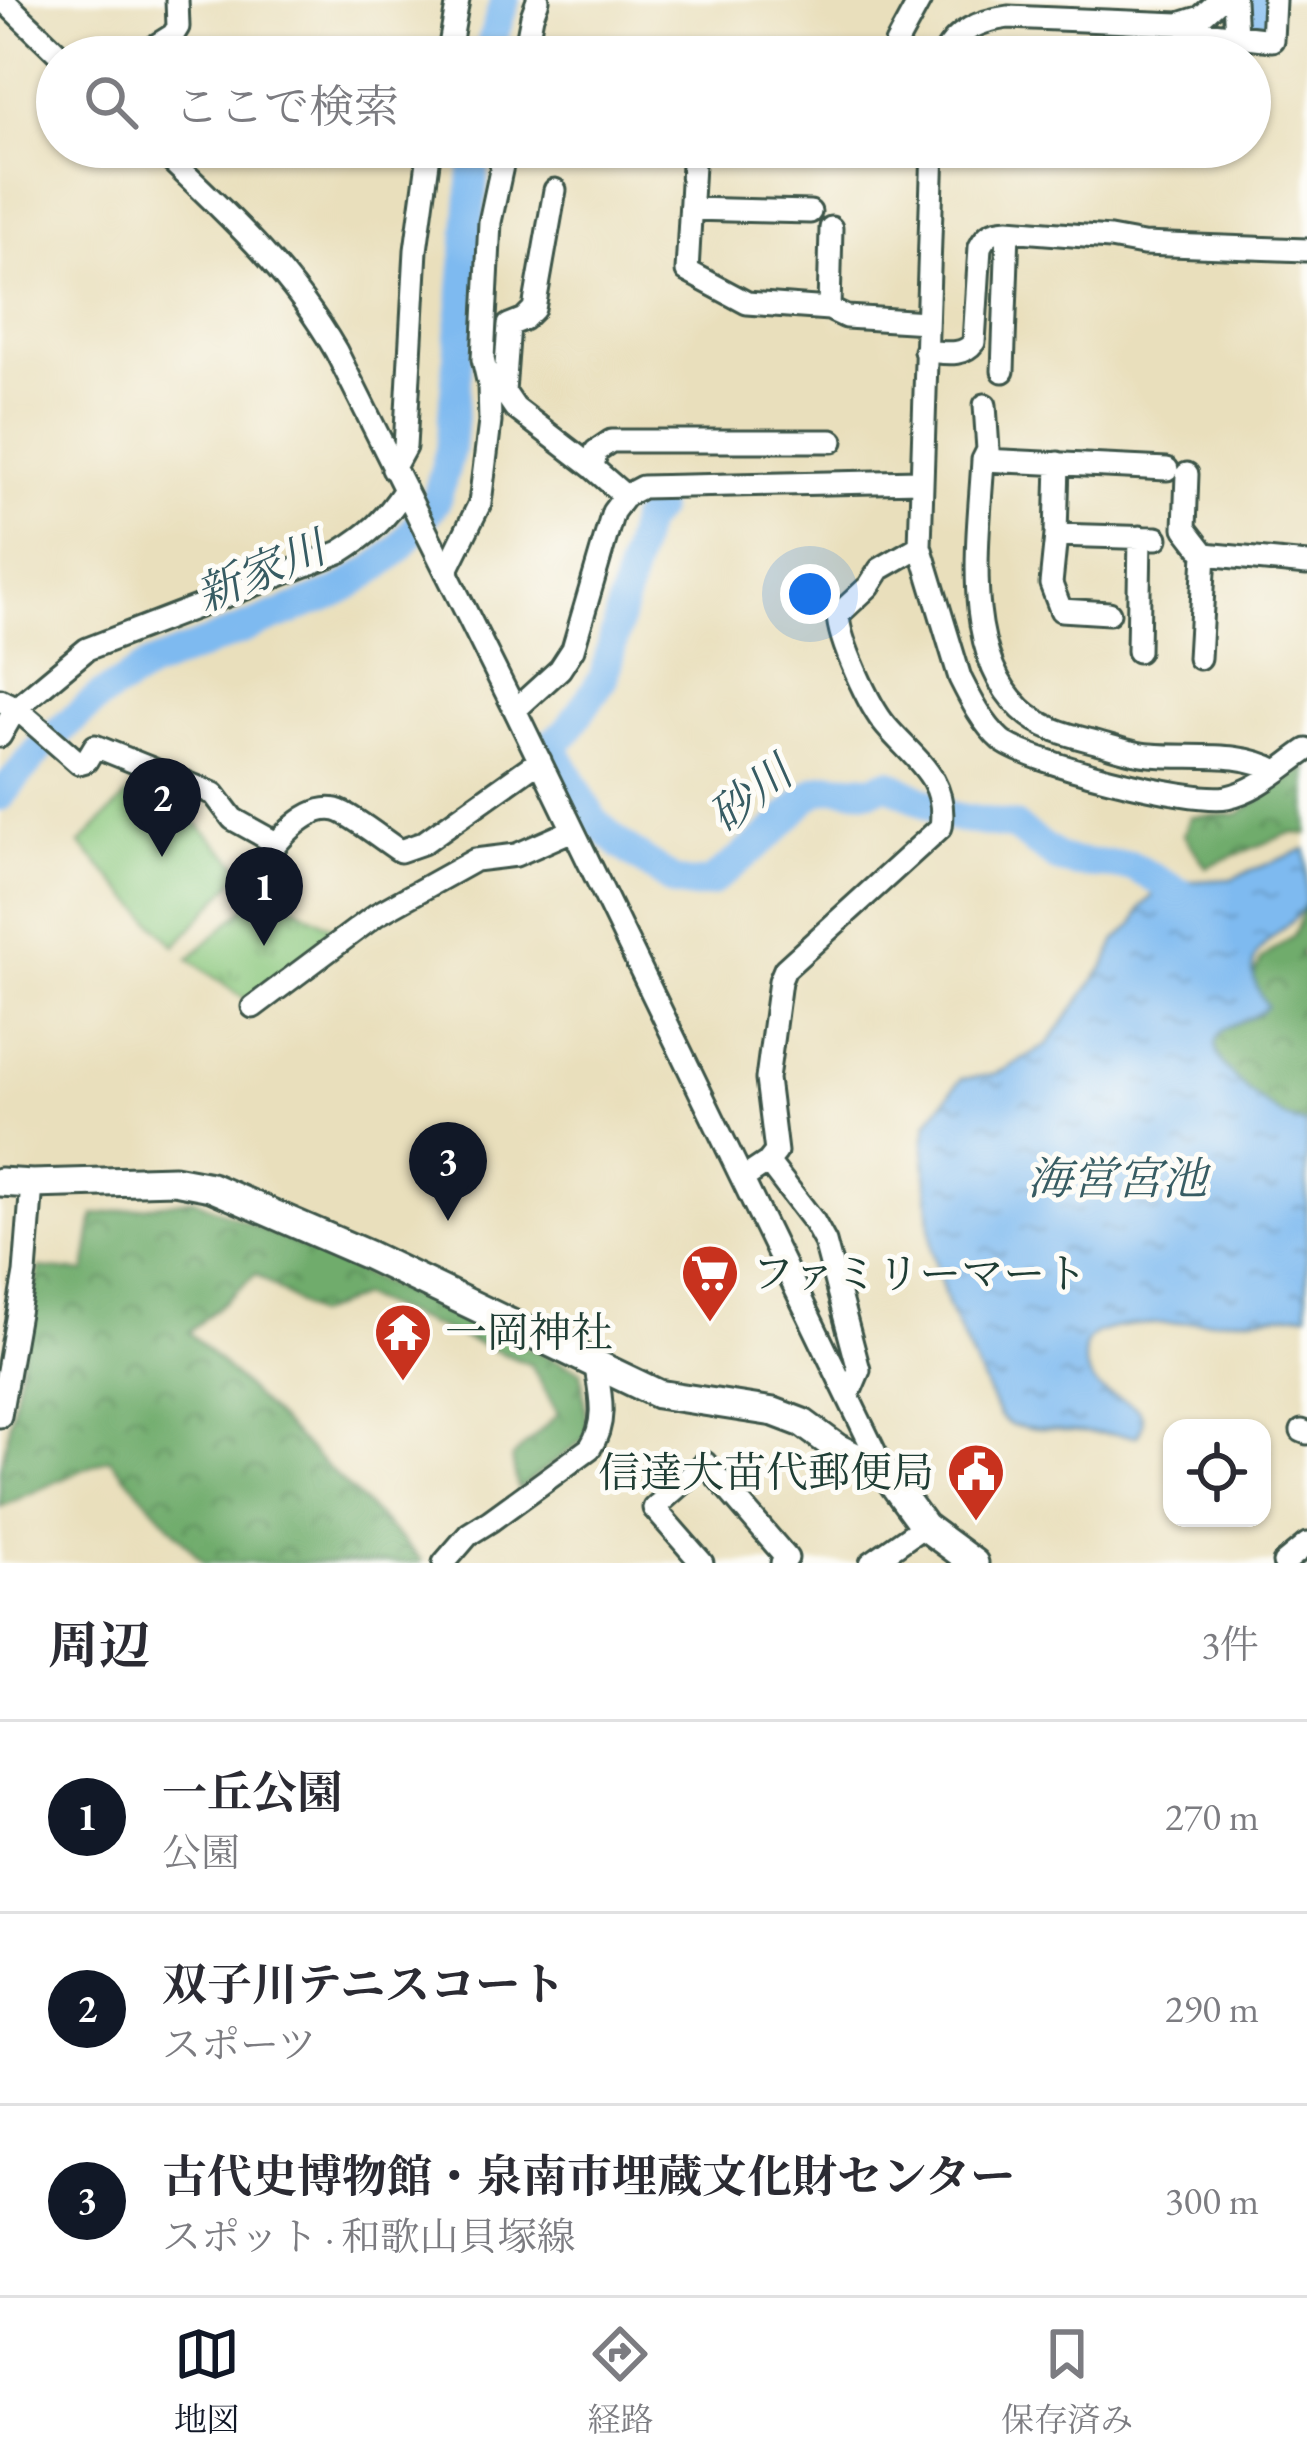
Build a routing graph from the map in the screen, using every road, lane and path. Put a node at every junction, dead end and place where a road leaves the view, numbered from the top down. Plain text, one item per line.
1 (3, 0) edge
2 (177, 0) edge
3 (458, 0) edge
4 (538, 0) edge
5 (920, 0) edge
6 (1220, 0) edge
7 (1234, 0) edge
8 (1274, 0) edge
9 (1179, 24) junction
10 (40, 36) edge
11 (170, 36) edge
12 (452, 36) edge
13 (528, 36) edge
14 (900, 36) edge
15 (959, 36) edge
16 (1236, 36) joint
17 (1271, 40) edge
18 (179, 168) edge
19 (427, 168) edge
20 (502, 168) edge
21 (693, 168) edge
22 (932, 168) edge
23 (555, 190) dead end
24 (691, 209) junction
25 (810, 212) dead end
26 (831, 228) dead end
27 (1008, 230) junction
28 (1307, 250) edge
29 (830, 309) junction
30 (926, 322) junction
31 (925, 351) junction
32 (1003, 371) dead end
33 (985, 405) dead end
34 (832, 441) dead end
35 (983, 460) junction
36 (1058, 463) junction
37 (593, 468) junction
38 (392, 469) junction
39 (920, 481) junction
40 (404, 491) junction
41 (625, 496) junction
42 (1056, 535) junction
43 (920, 546) junction
44 (1204, 554) junction
45 (1307, 564) edge
46 (446, 572) junction
47 (1109, 613) dead end
48 (1138, 650) dead end
49 (1199, 658) dead end
50 (8, 704) edge
51 (515, 710) junction
52 (0, 736) edge
53 (1307, 750) edge
54 (1145, 755) junction
55 (540, 760) junction
56 (1277, 771) junction
57 (1137, 785) junction
58 (574, 830) junction
59 (276, 843) junction
60 (246, 884) dead end
61 (253, 1007) dead end
62 (768, 1162) junction
63 (744, 1178) junction
64 (16, 1183) edge
65 (595, 1362) junction
66 (848, 1396) junction
67 (0, 1415) edge
68 (884, 1472) junction
69 (924, 1526) junction
70 (1307, 1544) edge
71 (444, 1563) edge
72 (702, 1563) edge
73 (782, 1563) edge
74 (871, 1563) edge
75 (974, 1563) edge
76 (1284, 1563) edge

1 - 10 street
2 - 11 street
3 - 12 street
4 - 13 street
5 - 14 street
6 - 9 street
7 - 16 street
8 - 17 street
9 - 15 street
9 - 16 street
18 - 38 street
19 - 38 street
20 - 46 street
21 - 24 street
22 - 30 street
23 - 37 street
24 - 25 street
24 - 29 street
26 - 29 street
27 - 28 street
27 - 31 street
27 - 32 street
29 - 30 street
30 - 31 street
31 - 39 street
33 - 35 street
34 - 37 street
35 - 36 street
35 - 54 street
36 - 42 street
36 - 44 street
37 - 41 street
38 - 40 street
39 - 41 street
39 - 43 street
40 - 46 street
40 - 50 street
41 - 51 street
42 - 47 street
42 - 48 street
43 - 57 street
43 - 62 street
44 - 45 street
44 - 49 street
46 - 51 street
50 - 52 street
50 - 59 street
51 - 55 street
53 - 56 street
54 - 56 street
54 - 57 street
55 - 58 street
55 - 59 street
56 - 57 street
58 - 61 street
58 - 63 street
59 - 60 street
62 - 63 street
62 - 66 street
63 - 66 street
64 - 65 main road
64 - 67 street
65 - 68 main road
65 - 71 street
66 - 68 street
68 - 69 main road
69 - 74 street
69 - 75 main road
70 - 76 street
72 - 73 street

